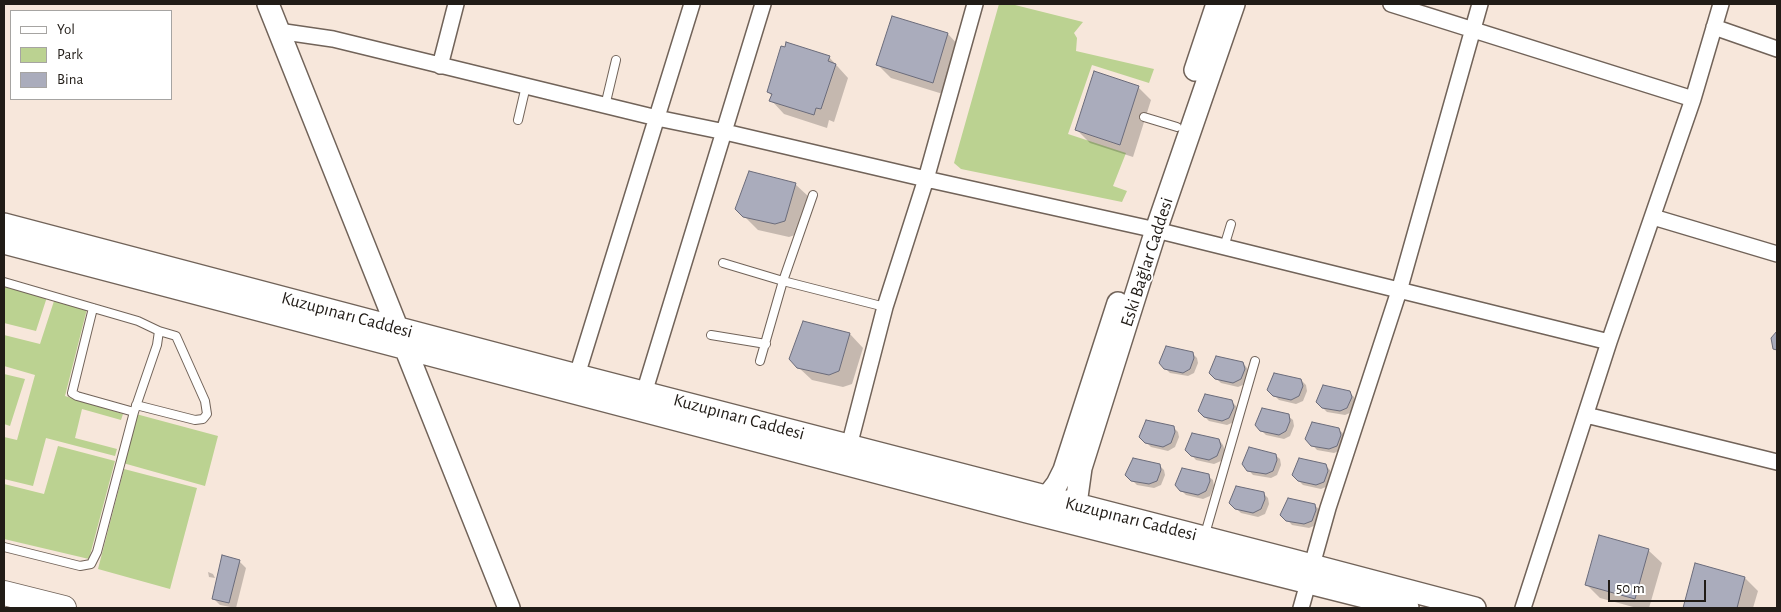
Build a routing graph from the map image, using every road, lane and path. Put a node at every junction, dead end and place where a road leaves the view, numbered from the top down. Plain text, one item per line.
1 (268, 4) edge
2 (456, 4) edge
3 (692, 4) edge
4 (763, 4) edge
5 (975, 4) edge
6 (1217, 4) edge
7 (1234, 4) edge
8 (1391, 4) edge
9 (1480, 4) edge
10 (1721, 4) edge
11 (1714, 28) junction
12 (1473, 30) junction
13 (278, 31) junction
14 (1777, 49) edge
15 (616, 60) dead end
16 (440, 66) junction
17 (526, 86) junction
18 (1693, 99) junction
19 (605, 106) junction
20 (1144, 117) dead end
21 (657, 118) junction
22 (518, 120) dead end
23 (1177, 127) junction
24 (725, 132) junction
25 (926, 179) junction
26 (813, 195) dead end
27 (1653, 217) junction
28 (4, 224) edge
29 (1230, 224) dead end
30 (1149, 229) junction
31 (4, 243) edge
32 (1224, 247) junction
33 (1777, 254) edge
34 (723, 263) dead end
35 (783, 281) junction
36 (4, 282) edge
37 (1399, 291) junction
38 (885, 307) junction
39 (93, 308) junction
40 (159, 331) junction
41 (711, 335) dead end
42 (401, 338) junction
43 (1609, 342) junction
44 (766, 344) junction
45 (760, 361) dead end
46 (1255, 361) dead end
47 (577, 375) junction
48 (644, 393) junction
49 (135, 409) junction
50 (1586, 415) junction
51 (849, 446) junction
52 (1777, 462) edge
53 (1044, 506) junction
54 (1073, 513) junction
55 (1204, 537) junction
56 (4, 547) edge
57 (1310, 574) junction
58 (4, 593) edge
59 (64, 608) edge
60 (509, 608) edge
61 (1301, 608) edge
62 (1408, 608) edge
63 (1475, 608) edge
64 (1523, 608) edge

1 - 13 street
2 - 16 street
3 - 21 street
4 - 24 street
5 - 25 street
6 - 23 street, Eski Bağlar Caddesi
7 - 30 street, Eski Bağlar Caddesi
8 - 12 street
9 - 12 street
10 - 11 street
11 - 14 street
11 - 18 street
12 - 18 street
12 - 37 street
13 - 16 street
13 - 42 street
15 - 19 lane
16 - 17 street
17 - 19 street
17 - 22 lane
18 - 27 street
19 - 21 street
20 - 23 lane
21 - 24 street
21 - 47 street
23 - 30 street, Eski Bağlar Caddesi
24 - 25 street
24 - 48 street
25 - 30 street
25 - 38 street
26 - 35 lane
27 - 33 street
27 - 43 street
28 - 42 street, Kuzupınarı Caddesi
29 - 32 lane
30 - 32 street
30 - 53 street, Eski Bağlar Caddesi
30 - 54 street, Eski Bağlar Caddesi
31 - 42 street, Kuzupınarı Caddesi
32 - 37 street
34 - 35 lane
35 - 38 lane
35 - 44 lane
36 - 39 lane
37 - 43 street
37 - 57 street
38 - 51 street
39 - 40 lane
39 - 49 lane
40 - 49 lane
40 - 49 lane
41 - 44 lane
42 - 47 street, Kuzupınarı Caddesi
42 - 53 street, Kuzupınarı Caddesi
42 - 60 street
43 - 50 street
44 - 45 lane
46 - 55 lane
47 - 48 street, Kuzupınarı Caddesi
48 - 51 street, Kuzupınarı Caddesi
49 - 56 lane
50 - 52 street
50 - 64 street
51 - 53 street, Kuzupınarı Caddesi
53 - 54 street, Kuzupınarı Caddesi
54 - 55 street, Kuzupınarı Caddesi
54 - 57 street, Kuzupınarı Caddesi
55 - 57 street, Kuzupınarı Caddesi
57 - 61 street
57 - 62 street, Kuzupınarı Caddesi
57 - 63 street, Kuzupınarı Caddesi
58 - 59 main road

